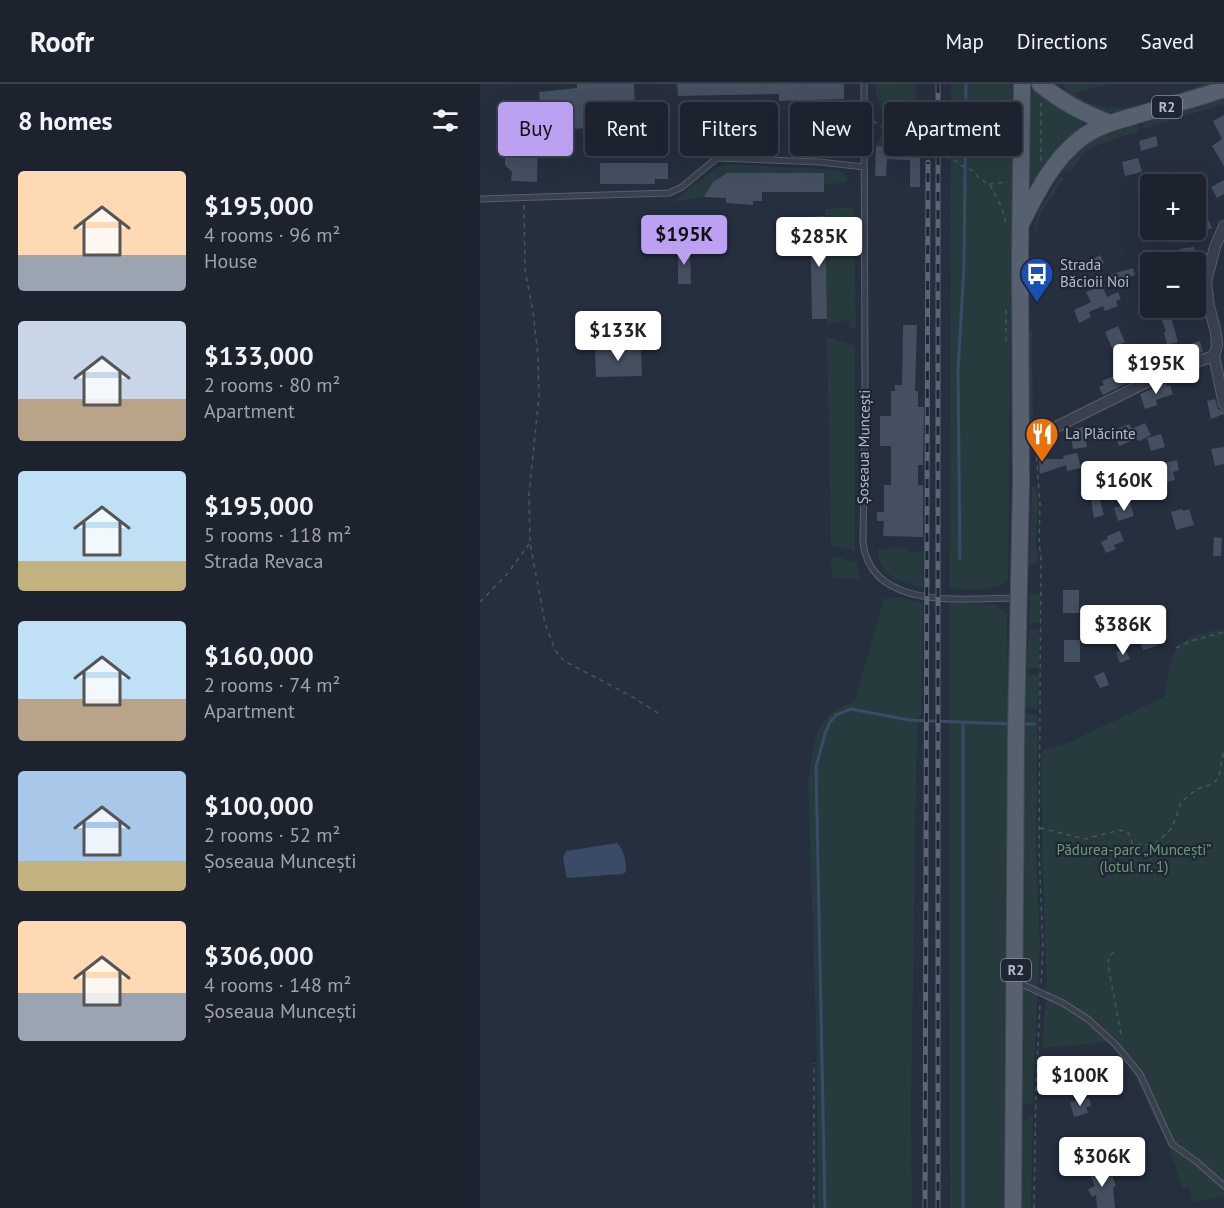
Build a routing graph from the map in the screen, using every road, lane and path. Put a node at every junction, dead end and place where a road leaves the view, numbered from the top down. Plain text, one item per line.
1 (864, 84) edge
2 (1022, 84) edge
3 (1041, 85) edge
4 (1224, 89) edge
5 (864, 102) edge
6 (872, 120) edge
7 (1110, 123) junction
8 (864, 156) edge
9 (1041, 164) dead end
10 (864, 167) junction
11 (1020, 180) junction
12 (988, 184) junction
13 (524, 198) junction
14 (480, 199) edge
15 (1224, 225) edge
16 (1014, 228) junction
17 (1035, 277) dead end
18 (1034, 297) dead end
19 (1006, 308) dead end
20 (1008, 347) dead end
21 (1214, 356) junction
22 (1224, 404) edge
23 (1028, 438) junction
24 (530, 543) junction
25 (1019, 598) junction
26 (480, 602) edge
27 (1224, 632) edge
28 (1176, 648) dead end
29 (661, 715) dead end
30 (1224, 749) edge
31 (1039, 827) junction
32 (1114, 952) dead end
33 (1016, 981) junction
34 (1041, 993) junction
35 (1119, 1048) junction
36 (814, 1063) dead end
37 (1224, 1186) edge
38 (814, 1208) edge
39 (1013, 1208) edge
40 (1034, 1208) edge

1 - 5 lane, Șoseaua Muncești
2 - 11 main road
3 - 7 main road
3 - 9 path
4 - 7 main road, R2
6 - 12 path
7 - 16 main road, R2
8 - 10 lane, Șoseaua Muncești
10 - 13 lane
10 - 25 lane, Șoseaua Muncești
11 - 12 path
11 - 16 main road
12 - 16 path
13 - 14 lane
13 - 24 path
15 - 21 street
16 - 23 main road, R2
17 - 18 path
19 - 20 path
21 - 22 street
21 - 23 street
23 - 25 main road, R2
23 - 31 path
24 - 26 path
24 - 29 path
25 - 33 main road, R2
27 - 28 path
30 - 31 path
31 - 34 path
32 - 35 path
33 - 34 lane
33 - 39 main road, R2
34 - 35 lane
34 - 40 path
35 - 37 lane
36 - 38 path

